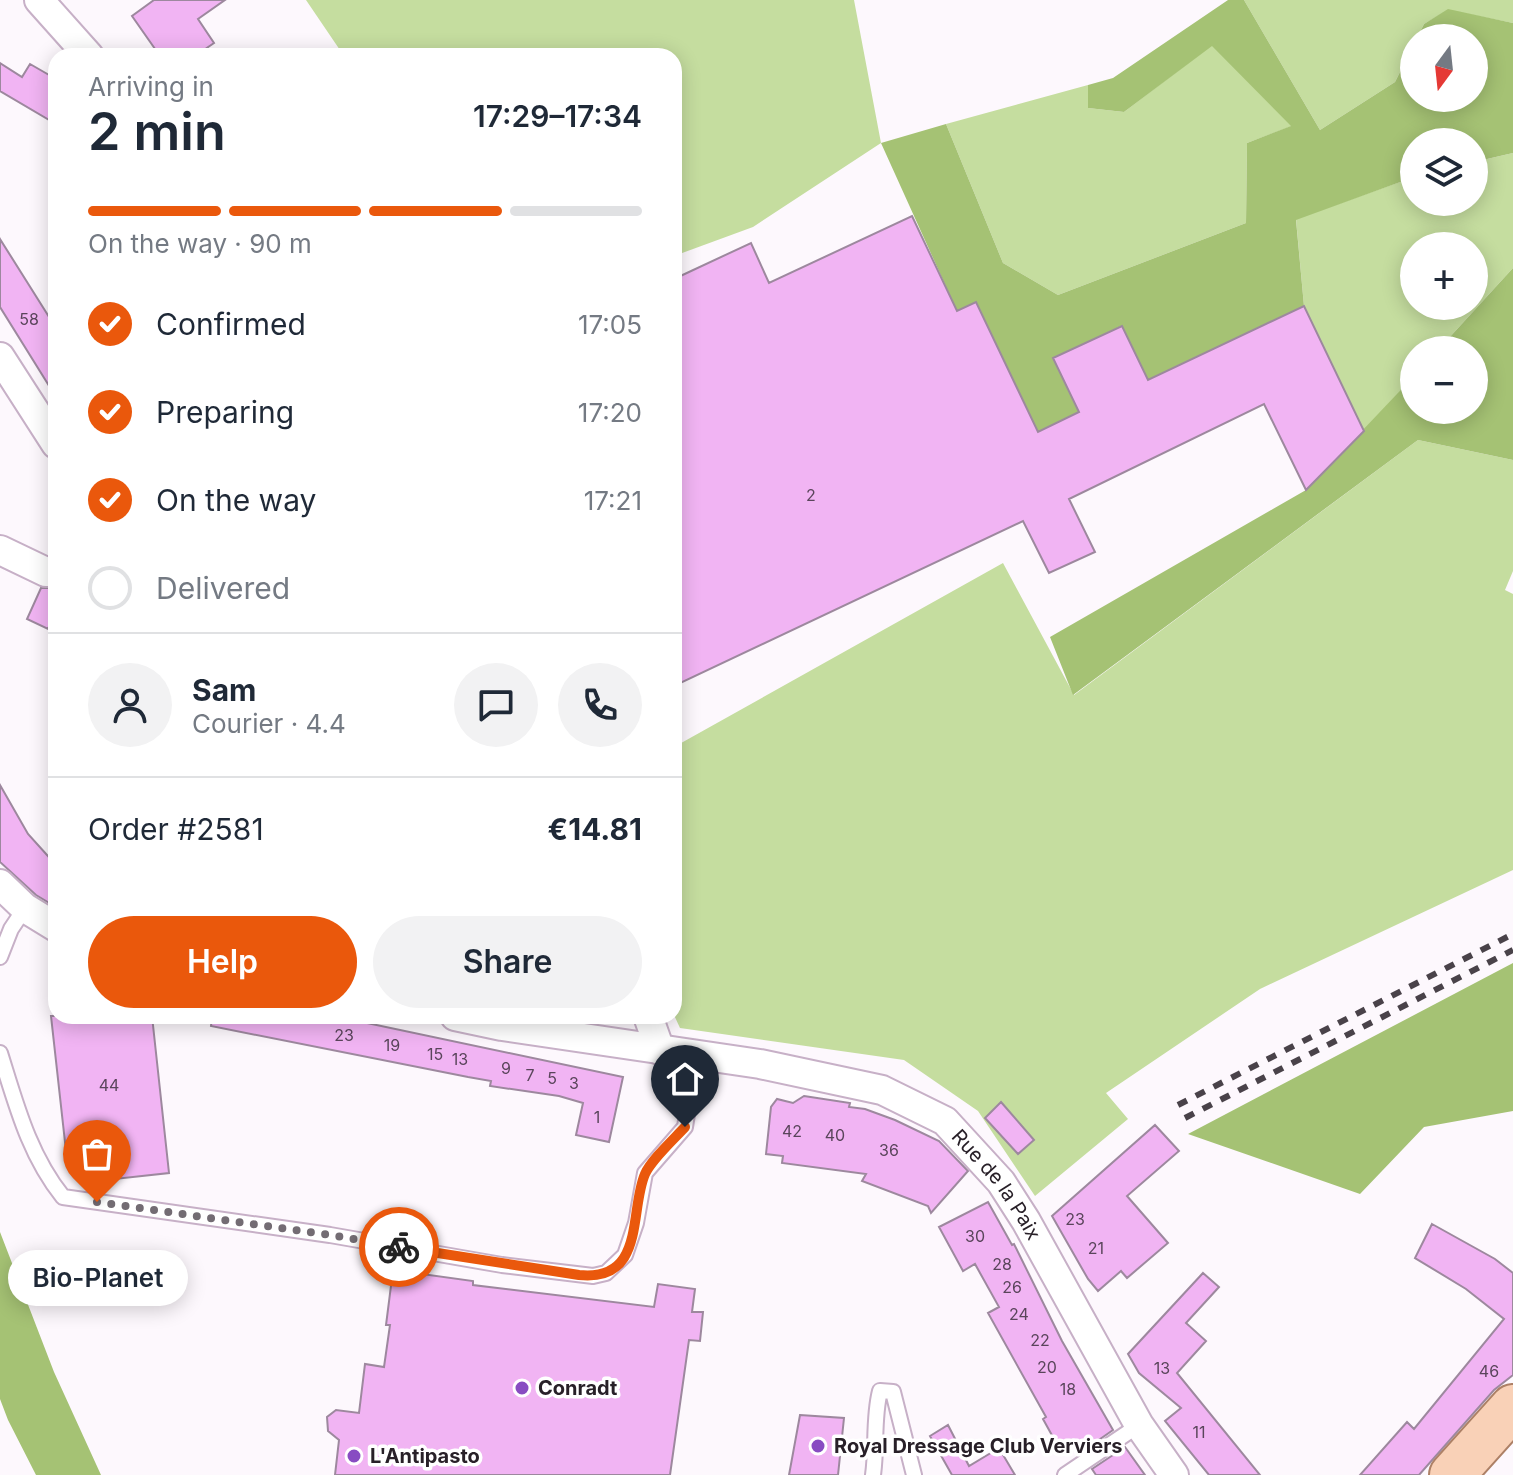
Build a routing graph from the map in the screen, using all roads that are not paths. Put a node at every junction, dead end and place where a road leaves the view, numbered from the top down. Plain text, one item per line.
1 (39, 0) edge
2 (82, 48) edge
3 (0, 357) edge
4 (48, 432) edge
5 (0, 550) edge
6 (48, 572) edge
7 (0, 884) edge
8 (25, 908) junction
9 (48, 922) edge
10 (0, 957) edge
11 (503, 1024) edge
12 (651, 1024) edge
13 (660, 1050) junction
14 (0, 1053) edge
15 (696, 1056) junction
16 (1513, 1407) edge
17 (1139, 1425) junction
18 (873, 1475) edge
19 (914, 1475) edge
20 (1065, 1475) edge
21 (1174, 1475) edge
22 (1452, 1475) edge

1 - 2 street
3 - 4 street
5 - 6 street
7 - 8 street
8 - 9 street
8 - 10 lane
11 - 13 street, Rue de la Paix
12 - 13 street
13 - 15 street, Rue de la Paix
14 - 15 lane
15 - 17 street, Rue de la Paix
16 - 22 main road
17 - 20 lane
17 - 21 street, Rue de la Paix
18 - 19 lane

